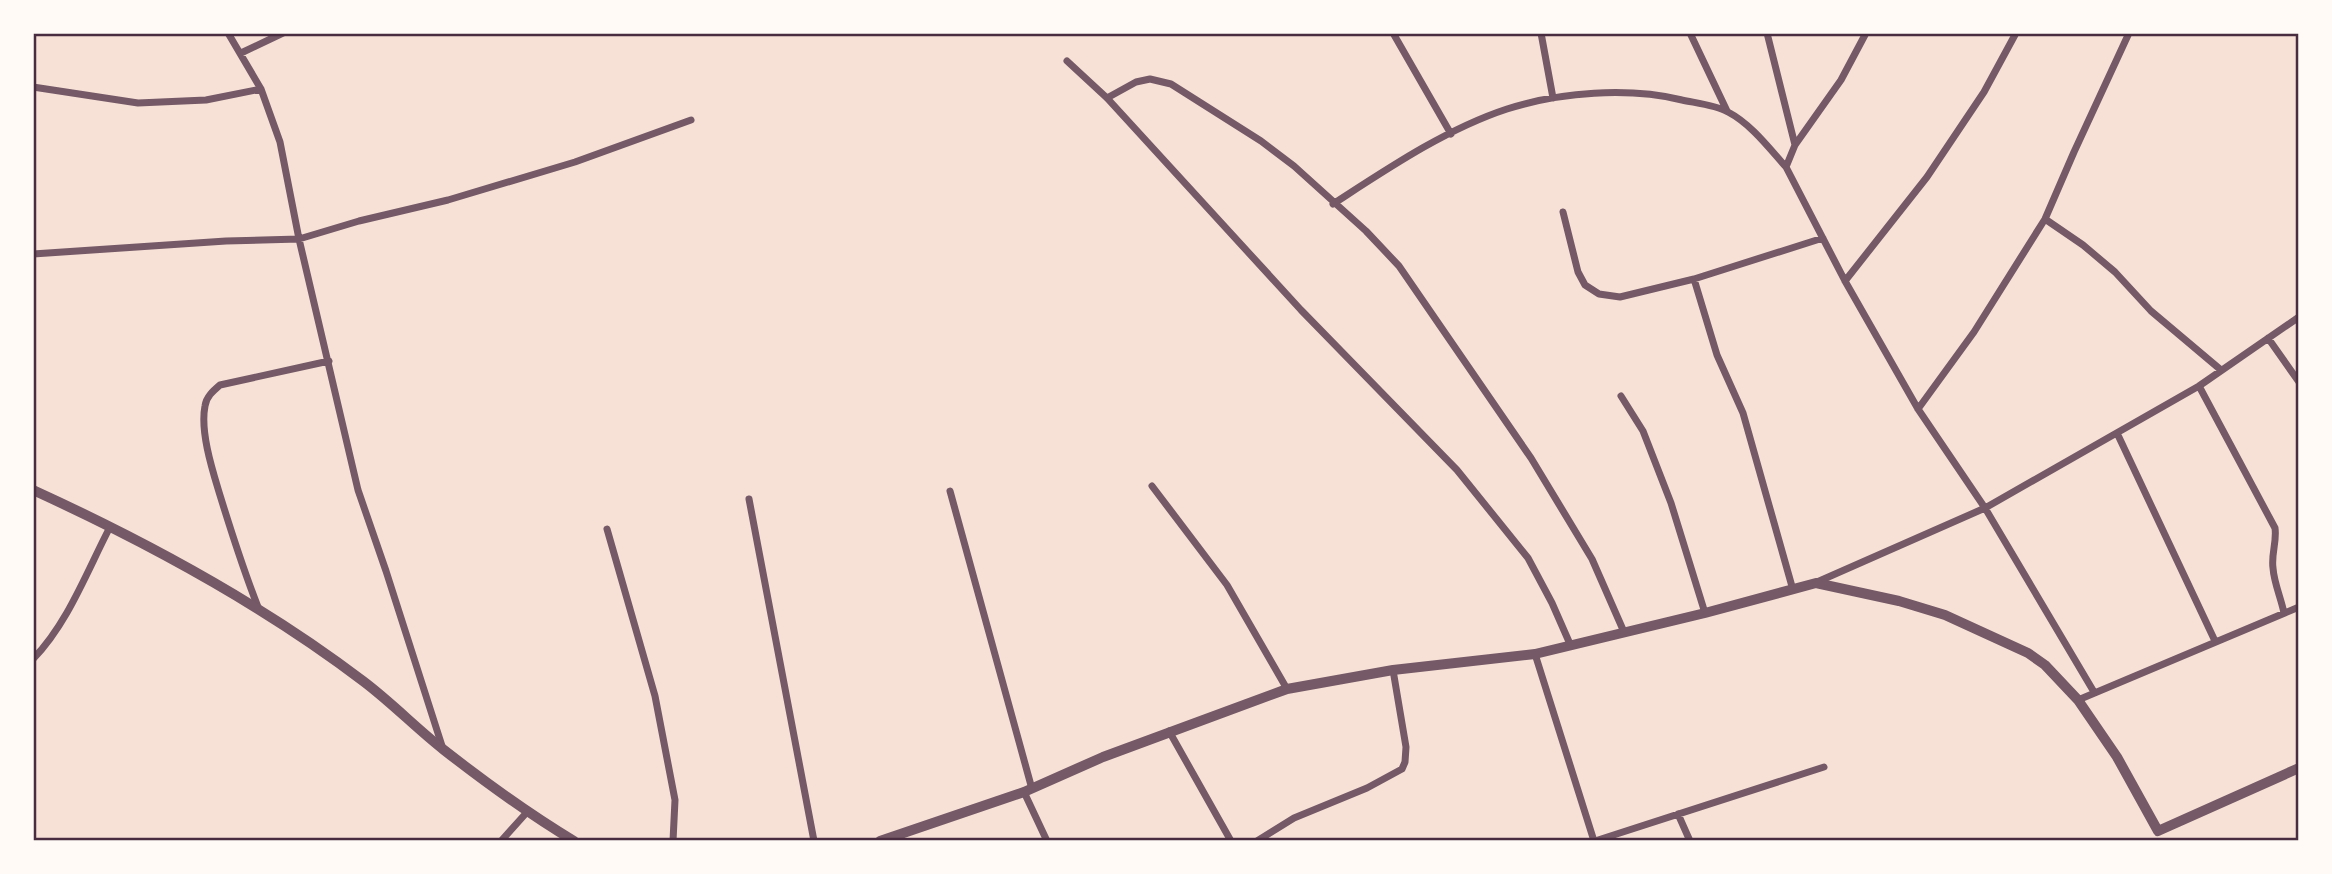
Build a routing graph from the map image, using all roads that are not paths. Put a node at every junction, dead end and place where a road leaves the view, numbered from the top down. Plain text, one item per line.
1 (228, 33) edge
2 (283, 33) edge
3 (1393, 33) edge
4 (1541, 33) edge
5 (1690, 33) edge
6 (1767, 33) edge
7 (1866, 33) edge
8 (2016, 33) edge
9 (2129, 33) edge
10 (241, 53) junction
11 (1068, 61) dead end
12 (33, 87) edge
13 (261, 89) junction
14 (1107, 98) junction
15 (1553, 98) junction
16 (1727, 111) junction
17 (691, 120) dead end
18 (1451, 134) junction
19 (1795, 145) junction
20 (1786, 167) junction
21 (1333, 204) junction
22 (1563, 212) dead end
23 (2045, 219) junction
24 (1823, 238) junction
25 (299, 239) junction
26 (33, 254) edge
27 (1694, 279) junction
28 (1845, 281) junction
29 (2299, 317) edge
30 (2268, 338) junction
31 (329, 361) junction
32 (2221, 370) junction
33 (2299, 382) edge
34 (2199, 386) junction
35 (1621, 396) dead end
36 (1918, 409) junction
37 (2117, 433) junction
38 (1152, 486) dead end
39 (33, 490) edge
40 (950, 491) dead end
41 (749, 499) dead end
42 (1985, 508) junction
43 (110, 527) junction
44 (607, 529) dead end
45 (1816, 583) junction
46 (1793, 590) junction
47 (258, 607) junction
48 (2299, 607) edge
49 (1705, 613) junction
50 (2284, 613) junction
51 (1624, 632) junction
52 (2215, 641) junction
53 (1570, 644) junction
54 (1535, 654) junction
55 (33, 659) edge
56 (1393, 670) junction
57 (1287, 689) junction
58 (2094, 692) junction
59 (2078, 699) junction
60 (1169, 731) junction
61 (443, 749) junction
62 (1824, 767) dead end
63 (2299, 768) edge
64 (1028, 790) junction
65 (528, 811) junction
66 (1678, 814) junction
67 (2161, 836) edge
68 (501, 841) edge
69 (574, 841) edge
70 (673, 841) edge
71 (814, 841) edge
72 (880, 841) edge
73 (1047, 841) edge
74 (1231, 841) edge
75 (1257, 841) edge
76 (1594, 841) edge
77 (1690, 841) edge

1 - 10 street
2 - 10 street
3 - 18 street
4 - 15 street
5 - 16 street
6 - 19 street
7 - 19 street
8 - 28 street
9 - 23 street
10 - 13 street
11 - 14 street
12 - 13 street
13 - 25 street
14 - 21 street
14 - 53 street
15 - 16 street
15 - 18 street
16 - 20 street
17 - 25 street
18 - 21 street
19 - 20 street
20 - 24 street
21 - 51 street
22 - 27 street
23 - 32 street
23 - 36 street
24 - 27 street
24 - 28 street
25 - 26 street
25 - 31 street
27 - 46 street
28 - 36 street
29 - 30 street
30 - 32 street
30 - 33 street
31 - 47 street
31 - 61 street
32 - 34 street
34 - 37 street
34 - 50 street
35 - 49 street
36 - 42 street
37 - 42 street
37 - 52 street
38 - 57 street
39 - 43 street
40 - 64 street
41 - 71 street
42 - 45 street
42 - 58 street
43 - 47 street
43 - 55 street
44 - 70 street
45 - 46 street
45 - 59 street
46 - 49 street
47 - 61 street
48 - 50 street
49 - 51 street
50 - 52 street
51 - 53 street
52 - 58 street
53 - 54 street
54 - 56 street
54 - 76 street
56 - 57 street
56 - 75 street
57 - 60 street
58 - 59 street
59 - 67 street
60 - 64 street
60 - 74 street
61 - 65 street
62 - 66 street
63 - 67 street
64 - 72 street
64 - 73 street
65 - 68 street
65 - 69 street
66 - 76 street
66 - 77 street

